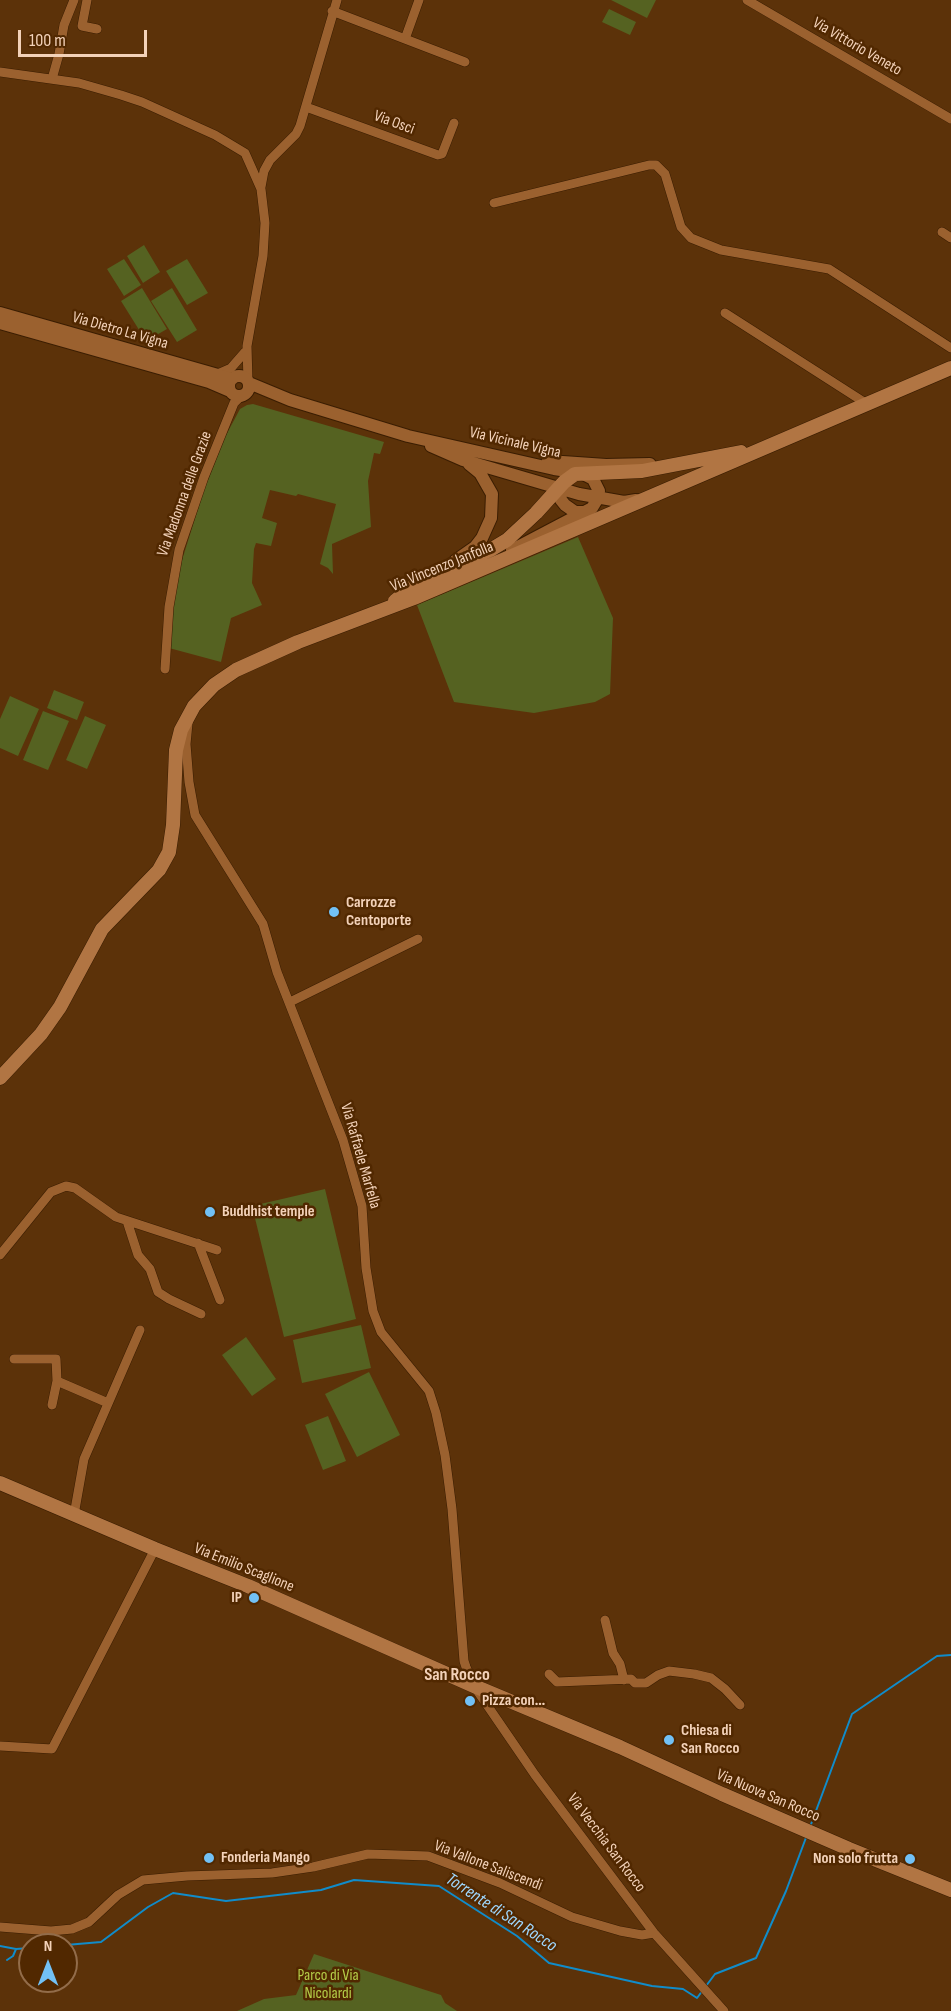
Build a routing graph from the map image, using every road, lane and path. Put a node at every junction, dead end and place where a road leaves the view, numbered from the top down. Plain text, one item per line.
1 (74, 0) edge
2 (87, 0) edge
3 (337, 0) edge
4 (419, 0) edge
5 (747, 0) edge
6 (332, 11) junction
7 (98, 29) dead end
8 (405, 39) junction
9 (465, 62) dead end
10 (0, 72) edge
11 (52, 79) junction
12 (306, 107) junction
13 (951, 119) edge
14 (454, 123) dead end
15 (245, 153) junction
16 (270, 160) junction
17 (261, 189) junction
18 (494, 203) dead end
19 (0, 313) edge
20 (725, 313) dead end
21 (0, 323) edge
22 (951, 348) edge
23 (246, 349) junction
24 (951, 368) edge
25 (215, 375) junction
26 (238, 389) junction
27 (867, 404) junction
28 (408, 436) junction
29 (762, 449) junction
30 (511, 458) junction
31 (464, 460) junction
32 (695, 461) junction
33 (581, 473) junction
34 (559, 487) junction
35 (598, 498) junction
36 (646, 499) junction
37 (624, 502) junction
38 (587, 512) junction
39 (480, 570) junction
40 (439, 573) junction
41 (389, 606) junction
42 (165, 669) dead end
43 (188, 714) junction
44 (418, 939) dead end
45 (290, 1002) junction
46 (0, 1078) edge
47 (127, 1221) junction
48 (198, 1243) junction
49 (217, 1250) dead end
50 (0, 1255) edge
51 (220, 1300) dead end
52 (201, 1314) dead end
53 (140, 1330) dead end
54 (14, 1359) dead end
55 (57, 1381) junction
56 (108, 1403) junction
57 (52, 1405) dead end
58 (0, 1484) edge
59 (74, 1515) junction
60 (155, 1549) junction
61 (605, 1620) dead end
62 (549, 1674) dead end
63 (624, 1680) junction
64 (474, 1686) junction
65 (740, 1705) dead end
66 (0, 1746) edge
67 (951, 1890) edge
68 (0, 1926) edge
69 (654, 1933) junction
70 (724, 2011) edge

1 - 11 street
2 - 7 street
3 - 6 street
4 - 8 street
5 - 13 street, Via Vittorio Veneto
6 - 8 street
6 - 12 street
8 - 9 street
10 - 11 street
11 - 15 street
12 - 14 street, Via Osci
12 - 16 street
15 - 16 street
15 - 17 street, Via Madonna delle Grazie
16 - 17 street
17 - 23 street, Via Madonna delle Grazie
18 - 22 street
19 - 25 street, Via Dietro La Vigna
20 - 27 street
21 - 26 street, Via Dietro La Vigna
23 - 25 street
23 - 26 street, Via Madonna delle Grazie
23 - 26 street, Via Madonna delle Grazie
24 - 27 main road, Via Vincenzo Janfolla
25 - 26 street, Via Dietro La Vigna
26 - 28 street, Via Vicinale Vigna
26 - 42 street, Via Madonna delle Grazie
27 - 29 main road, Via Vincenzo Janfolla
28 - 30 street, Via Vicinale Vigna
28 - 31 street, Via Vicinale Vigna
29 - 32 main road, Via Vincenzo Janfolla
29 - 36 main road, Via Vincenzo Janfolla
30 - 32 street
30 - 33 street, Via Vicinale Vigna
31 - 34 street, Via Vicinale Vigna
31 - 40 street, Via Vicinale Vigna
32 - 33 main road, Via Vincenzo Janfolla
33 - 34 main road, Via Vincenzo Janfolla
33 - 35 street
34 - 35 street, Via Vicinale Vigna
34 - 38 street
34 - 40 main road, Via Vincenzo Janfolla
35 - 37 street, Via Vicinale Vigna
35 - 38 street
36 - 37 street, Via Vicinale Vigna
36 - 39 main road, Via Vincenzo Janfolla
37 - 38 street
38 - 39 street
39 - 41 main road, Via Vincenzo Janfolla
40 - 41 main road, Via Vincenzo Janfolla
41 - 43 main road
43 - 45 street, Via Raffaele Marfella
43 - 46 main road
44 - 45 street
45 - 64 street, Via Raffaele Marfella
47 - 48 street
47 - 50 street
47 - 52 street
48 - 49 street
48 - 51 street
53 - 56 street
54 - 55 street
55 - 56 street
55 - 57 street
56 - 59 street
58 - 59 main road, Via Emilio Scaglione
59 - 60 main road, Via Emilio Scaglione
60 - 64 main road, Via Emilio Scaglione
60 - 66 street
61 - 63 street
62 - 63 street
63 - 65 street
64 - 67 main road, Via Nuova San Rocco
64 - 69 street, Via Vecchia San Rocco
68 - 69 street, Via Vallone Saliscendi
69 - 70 street, Via Vecchia San Rocco

